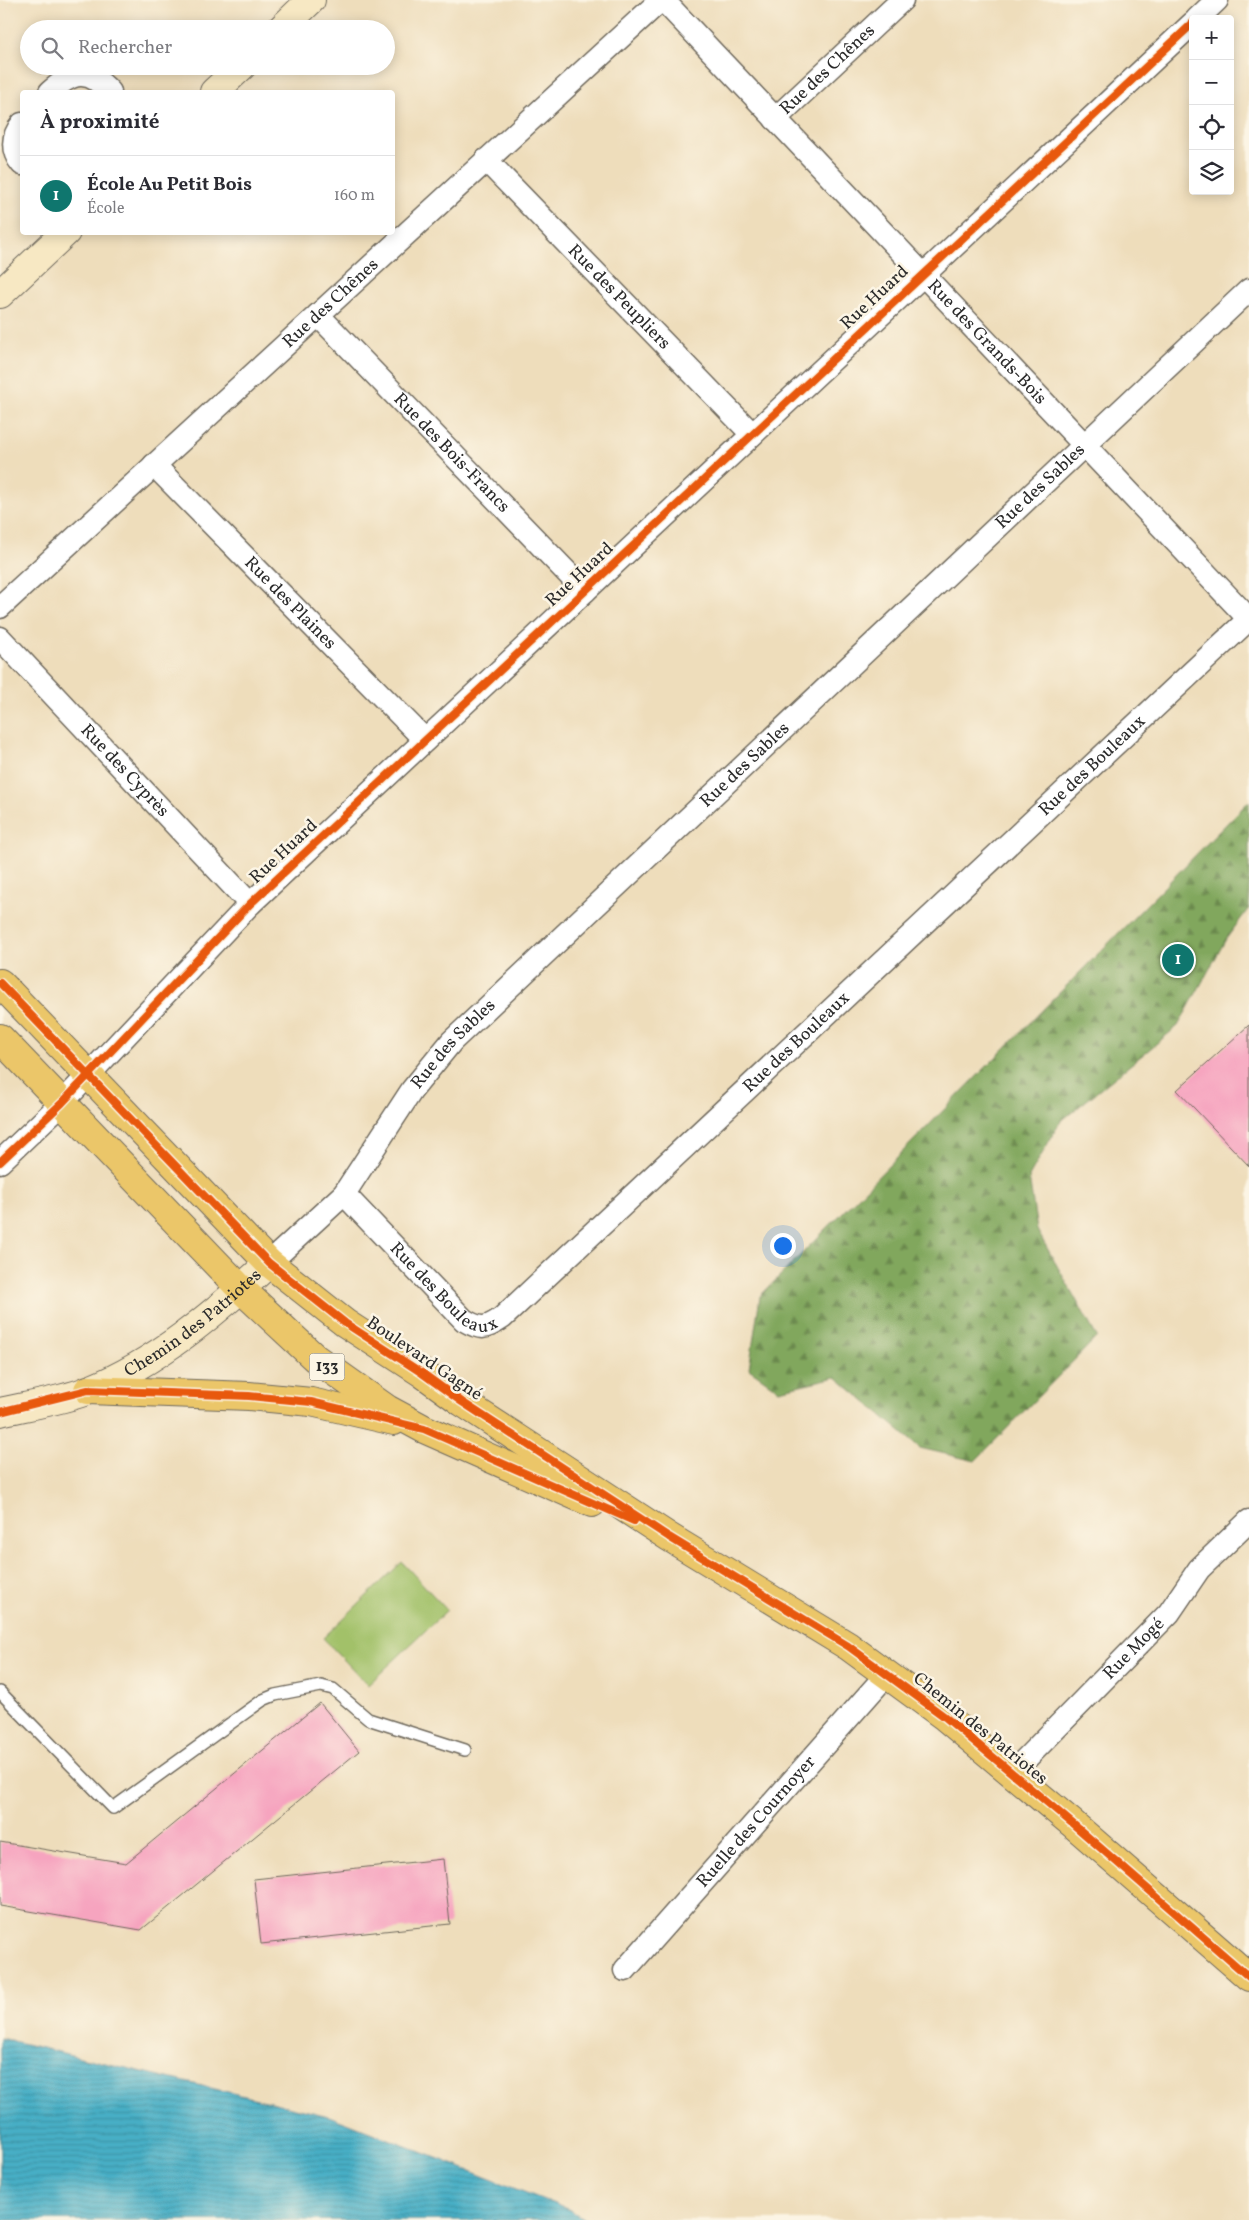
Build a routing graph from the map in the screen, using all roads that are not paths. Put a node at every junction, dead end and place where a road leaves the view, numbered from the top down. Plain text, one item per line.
1 (311, 0) edge
2 (662, 0) edge
3 (902, 0) edge
4 (1217, 0) edge
5 (1201, 15) edge
6 (290, 20) edge
7 (1189, 27) edge
8 (77, 75) edge
9 (86, 75) edge
10 (232, 75) edge
11 (53, 90) edge
12 (108, 90) edge
13 (216, 90) edge
14 (775, 119) junction
15 (20, 127) edge
16 (486, 160) junction
17 (20, 161) edge
18 (63, 235) edge
19 (922, 275) junction
20 (1249, 290) edge
21 (0, 294) edge
22 (318, 314) junction
23 (752, 434) junction
24 (1084, 446) junction
25 (154, 465) junction
26 (585, 591) junction
27 (0, 607) edge
28 (1249, 619) edge
29 (0, 638) edge
30 (425, 740) junction
31 (250, 904) junction
32 (0, 983) edge
33 (0, 1038) edge
34 (87, 1075) junction
35 (62, 1103) junction
36 (0, 1162) edge
37 (344, 1194) junction
38 (269, 1263) junction
39 (241, 1289) junction
40 (88, 1390) junction
41 (0, 1412) edge
42 (424, 1429) junction
43 (1249, 1521) edge
44 (669, 1537) junction
45 (887, 1674) junction
46 (0, 1692) edge
47 (465, 1750) dead end
48 (1012, 1773) junction
49 (625, 1970) dead end
50 (1249, 1977) edge

1 - 6 street
2 - 14 street, Rue des Grands-Bois
2 - 16 street, Rue des Chênes
3 - 14 street, Rue des Chênes
4 - 5 street
7 - 19 street, Rue Huard
8 - 11 street
9 - 12 street
10 - 13 street
14 - 19 street, Rue des Grands-Bois
15 - 17 street
16 - 22 street, Rue des Chênes
16 - 23 street, Rue des Peupliers
18 - 21 street
19 - 23 street, Rue Huard
19 - 24 street, Rue des Grands-Bois
20 - 24 street, Rue des Sables
22 - 25 street, Rue des Chênes
22 - 26 street, Rue des Bois-Francs
23 - 26 street, Rue Huard
24 - 28 street, Rue des Grands-Bois
24 - 37 street, Rue des Sables
25 - 27 street, Rue des Chênes
25 - 30 street, Rue des Plaines
26 - 30 street, Rue Huard
28 - 37 street, Rue des Bouleaux
29 - 31 street, Rue des Cyprès
30 - 31 street, Rue Huard
31 - 34 street, Rue Huard
32 - 34 main road, Boulevard Gagné / 133
33 - 35 main road, 133
34 - 35 street, Rue Huard
34 - 38 main road, Boulevard Gagné / 133
35 - 36 street, Rue Huard
35 - 39 main road, 133
37 - 38 street, Rue des Sables
38 - 39 street, Chemin des Patriotes
38 - 44 main road, Boulevard Gagné / 133
39 - 40 street, Chemin des Patriotes
39 - 42 main road, 133
40 - 41 street, Chemin des Patriotes
40 - 42 main road
42 - 44 main road, 133
43 - 48 street, Rue Mogé
44 - 45 main road, Chemin des Patriotes / 133
45 - 48 main road, Chemin des Patriotes / 133
45 - 49 street, Ruelle des Cournoyer
46 - 47 lane
48 - 50 main road, Chemin des Patriotes / 133

